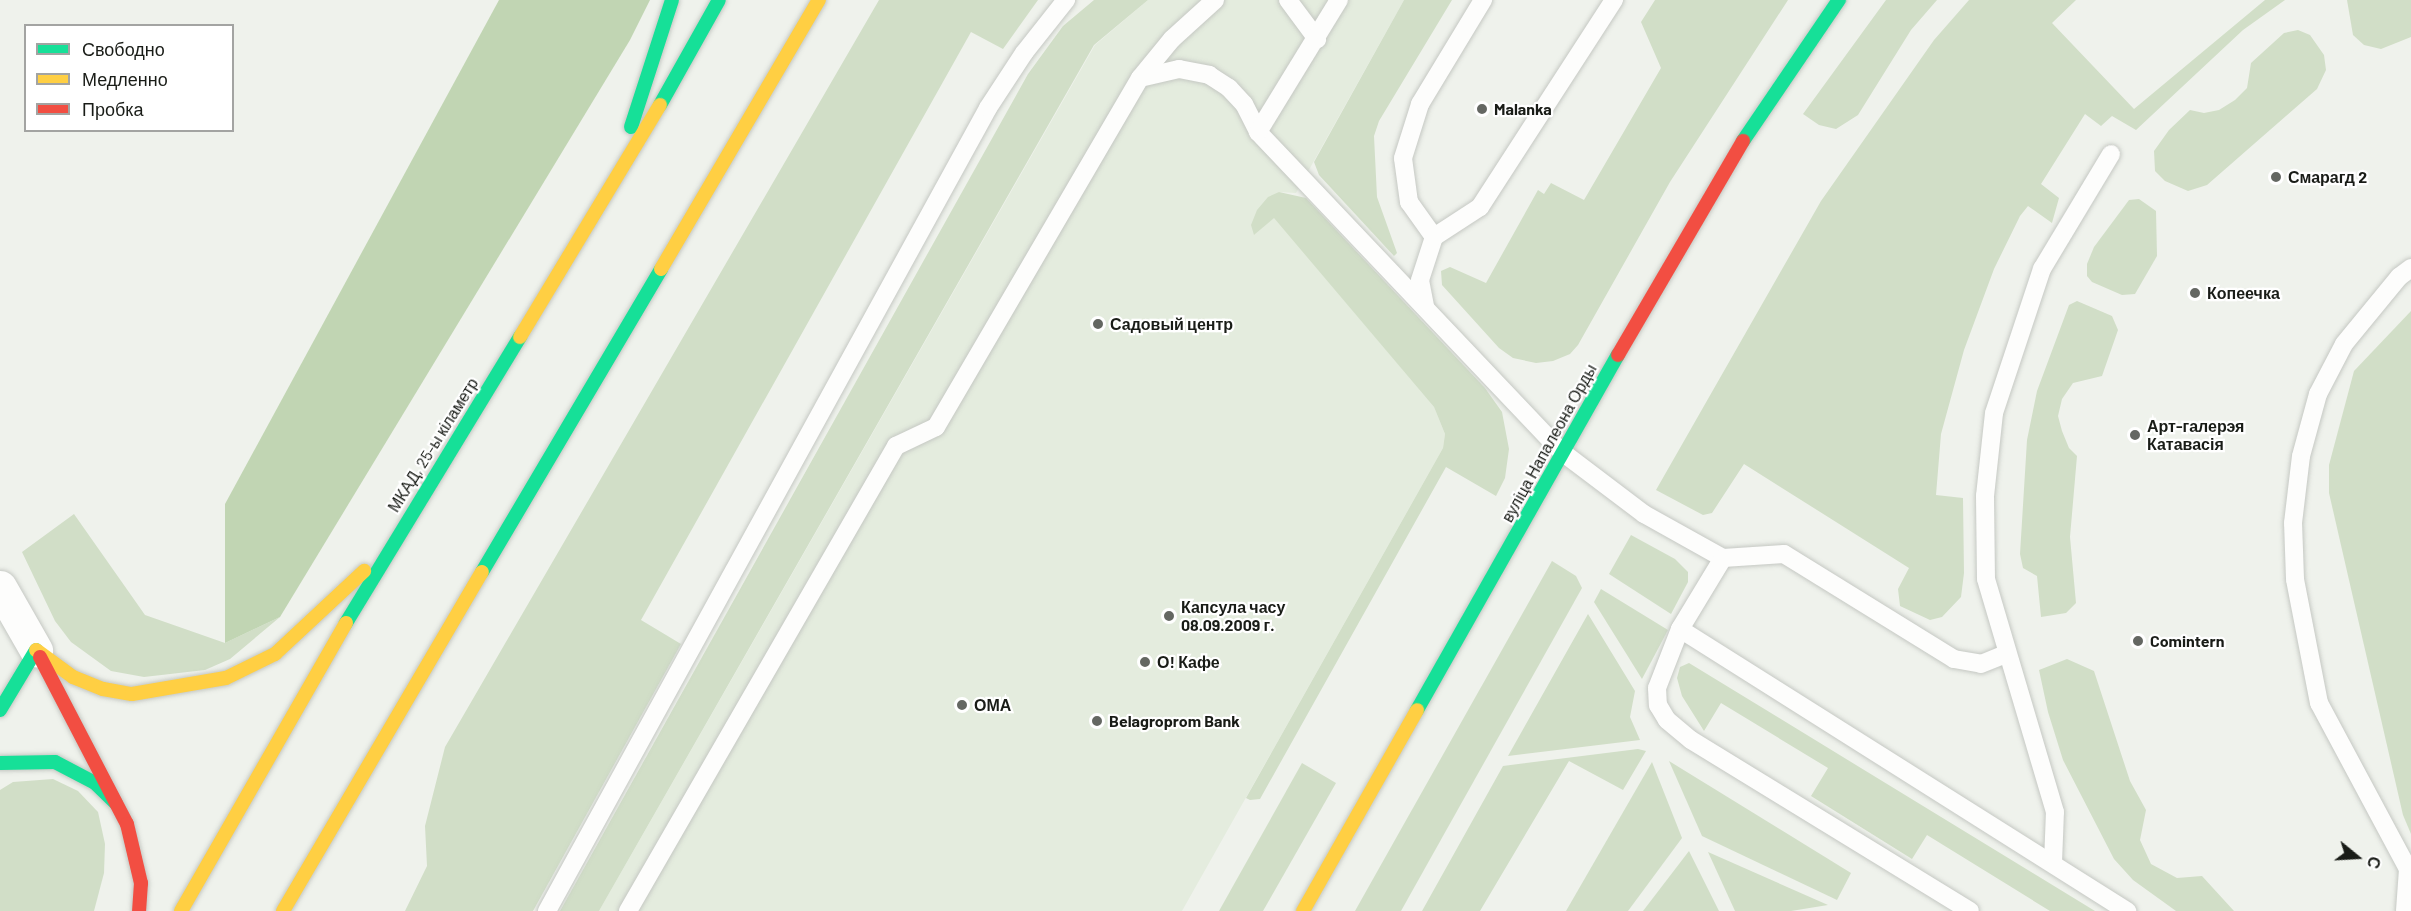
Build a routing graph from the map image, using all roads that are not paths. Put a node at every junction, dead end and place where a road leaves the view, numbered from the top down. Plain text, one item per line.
1 (672, 0) edge
2 (719, 0) edge
3 (819, 0) edge
4 (832, 0) edge
5 (1066, 0) edge
6 (1215, 0) edge
7 (1288, 0) edge
8 (1339, 0) edge
9 (1482, 0) edge
10 (1614, 0) edge
11 (1839, 0) edge
12 (797, 39) junction
13 (1317, 39) junction
14 (1140, 78) junction
15 (1258, 132) junction
16 (2111, 154) dead end
17 (609, 193) junction
18 (1434, 237) junction
19 (2411, 268) edge
20 (1425, 306) junction
21 (1562, 452) junction
22 (390, 546) junction
23 (1723, 558) junction
24 (0, 587) edge
25 (1680, 629) junction
26 (36, 650) junction
27 (2006, 654) junction
28 (0, 710) edge
29 (0, 763) edge
30 (116, 803) junction
31 (2053, 862) junction
32 (139, 911) edge
33 (181, 911) edge
34 (283, 911) edge
35 (547, 911) edge
36 (628, 911) edge
37 (1303, 911) edge
38 (1970, 911) edge
39 (2127, 911) edge
40 (2405, 911) edge

1 - 17 main road
2 - 17 main road, МКАД, 25-ы кіламетр
3 - 12 main road
4 - 12 main road
5 - 35 lane
6 - 14 lane
7 - 13 lane
8 - 13 lane
9 - 18 lane
10 - 18 lane
11 - 21 main road, вуліца Напалеона Орды
12 - 34 main road
13 - 15 lane
14 - 15 lane
14 - 36 lane
15 - 20 lane
16 - 27 lane
17 - 22 main road, МКАД, 25-ы кіламетр
18 - 20 lane
19 - 40 lane
20 - 21 lane
21 - 23 lane
21 - 37 main road, вуліца Напалеона Орды
22 - 26 main road
22 - 33 main road, МКАД, 25-ы кіламетр
23 - 25 lane
23 - 27 lane
24 - 26 street
25 - 31 lane
25 - 38 lane
26 - 28 main road
26 - 30 main road
27 - 31 lane
29 - 30 main road
30 - 32 main road
31 - 39 lane

